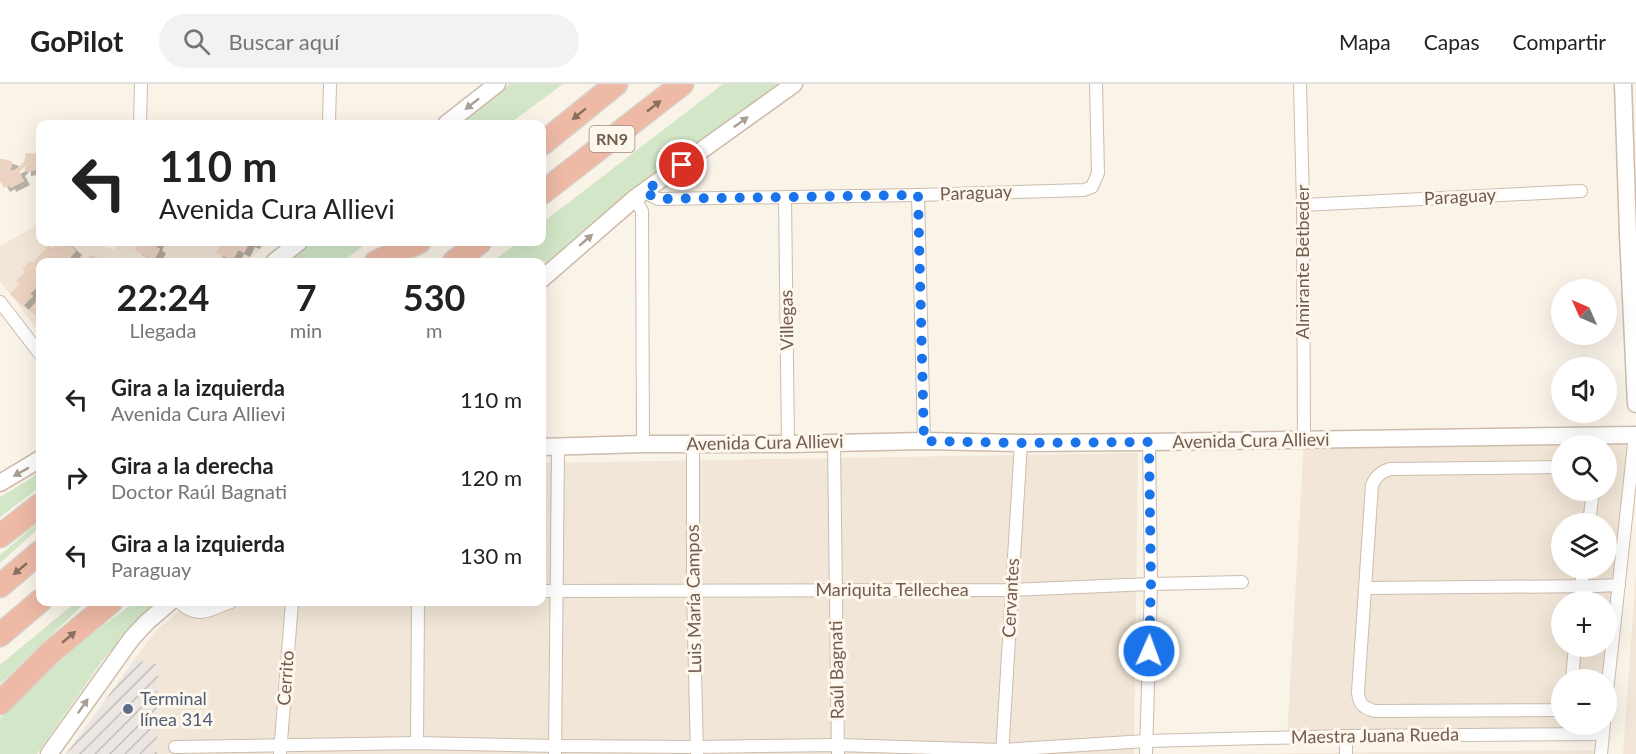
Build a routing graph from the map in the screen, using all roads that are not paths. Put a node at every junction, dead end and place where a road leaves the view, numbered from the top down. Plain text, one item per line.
1 (141, 84) edge
2 (330, 84) edge
3 (497, 84) edge
4 (616, 84) edge
5 (682, 84) edge
6 (794, 84) edge
7 (1096, 84) edge
8 (1300, 84) edge
9 (1623, 84) edge
10 (140, 120) edge
11 (328, 120) edge
12 (451, 120) edge
13 (1630, 123) edge
14 (546, 141) edge
15 (546, 190) edge
16 (1581, 191) dead end
17 (640, 195) junction
18 (918, 195) junction
19 (785, 197) junction
20 (1303, 205) junction
21 (294, 246) edge
22 (410, 246) edge
23 (414, 246) edge
24 (476, 246) edge
25 (478, 246) edge
26 (279, 258) edge
27 (385, 258) edge
28 (399, 258) edge
29 (459, 258) edge
30 (468, 258) edge
31 (546, 276) edge
32 (0, 302) edge
33 (36, 349) edge
34 (1636, 404) edge
35 (1636, 431) edge
36 (924, 441) junction
37 (1305, 441) junction
38 (1149, 442) junction
39 (834, 443) junction
40 (1021, 443) junction
41 (644, 444) junction
42 (693, 444) junction
43 (788, 444) junction
44 (550, 447) edge
45 (36, 461) edge
46 (1551, 467) edge
47 (0, 483) edge
48 (36, 508) edge
49 (0, 536) edge
50 (36, 555) edge
51 (1582, 579) edge
52 (1242, 582) dead end
53 (1151, 584) junction
54 (1619, 585) junction
55 (0, 586) edge
56 (1581, 586) junction
57 (1366, 588) junction
58 (693, 590) junction
59 (836, 590) junction
60 (1011, 590) junction
61 (546, 591) edge
62 (556, 591) junction
63 (1581, 591) edge
64 (36, 604) edge
65 (106, 606) edge
66 (165, 606) edge
67 (183, 606) edge
68 (221, 606) edge
69 (292, 606) edge
70 (418, 606) edge
71 (0, 635) edge
72 (1610, 669) edge
73 (0, 703) edge
74 (1551, 710) edge
75 (1551, 730) edge
76 (1603, 735) edge
77 (1346, 736) junction
78 (417, 743) junction
79 (175, 747) dead end
80 (1146, 748) edge
81 (837, 749) edge
82 (280, 750) edge
83 (555, 750) edge
84 (696, 750) edge
85 (1002, 752) edge
86 (49, 754) edge
87 (1346, 754) edge
88 (1601, 754) edge

1 - 10 street
2 - 11 street
3 -> 12 street
4 -> 14 highway, RN9
15 -> 5 highway, RN9
17 -> 6 street
7 - 18 street, Paraguay
8 - 20 street, Almirante Betbeder
9 - 13 street
13 - 34 street
16 - 20 street, Paraguay
17 - 19 street, Paraguay
31 -> 17 street
17 - 41 street
18 - 19 street, Paraguay
18 - 36 street
19 - 43 street, Villegas
20 - 37 street, Almirante Betbeder
21 - 26 street
22 - 27 highway
23 - 28 highway
24 - 29 highway
25 - 30 highway
32 - 33 street
35 - 37 street, Avenida Cura Allievi
35 - 54 street
36 - 39 street, Avenida Cura Allievi
36 - 40 street, Avenida Cura Allievi
37 - 38 street, Avenida Cura Allievi
38 - 40 street, Avenida Cura Allievi
38 - 53 street
39 - 43 street, Avenida Cura Allievi
39 - 59 street, Raúl Bagnati
40 - 60 street, Cervantes
41 - 42 street, Avenida Cura Allievi
41 - 44 street, Avenida Cura Allievi
42 - 43 street, Avenida Cura Allievi
42 - 58 street, Luis María Campos
44 - 62 street
45 -> 47 street
46 - 57 street
48 - 49 highway
50 -> 55 highway
51 - 56 street
52 - 53 street, Mariquita Tellechea
53 - 60 street, Mariquita Tellechea
53 - 80 street
54 - 56 street
54 - 72 street
56 - 57 street
56 - 63 street
57 - 74 street
58 - 59 street, Mariquita Tellechea
58 - 62 street, Mariquita Tellechea
58 - 84 street, Luis María Campos
59 - 60 street, Mariquita Tellechea
59 - 81 street, Raúl Bagnati
60 - 85 street, Cervantes
61 - 62 street, Mariquita Tellechea
62 - 83 street
64 - 71 highway
73 -> 65 highway
86 -> 66 street
67 - 68 street
69 - 82 street, Cerrito
70 - 78 street
75 - 77 street, Maestra Juana Rueda
76 - 88 street
77 - 80 street, Maestra Juana Rueda
77 - 87 street
78 - 82 street, Maestra Juana Rueda
78 - 83 street, Maestra Juana Rueda
79 - 82 street, Maestra Juana Rueda
80 - 85 street, Maestra Juana Rueda
81 - 84 street, Maestra Juana Rueda
81 - 85 street, Maestra Juana Rueda
83 - 84 street, Maestra Juana Rueda

